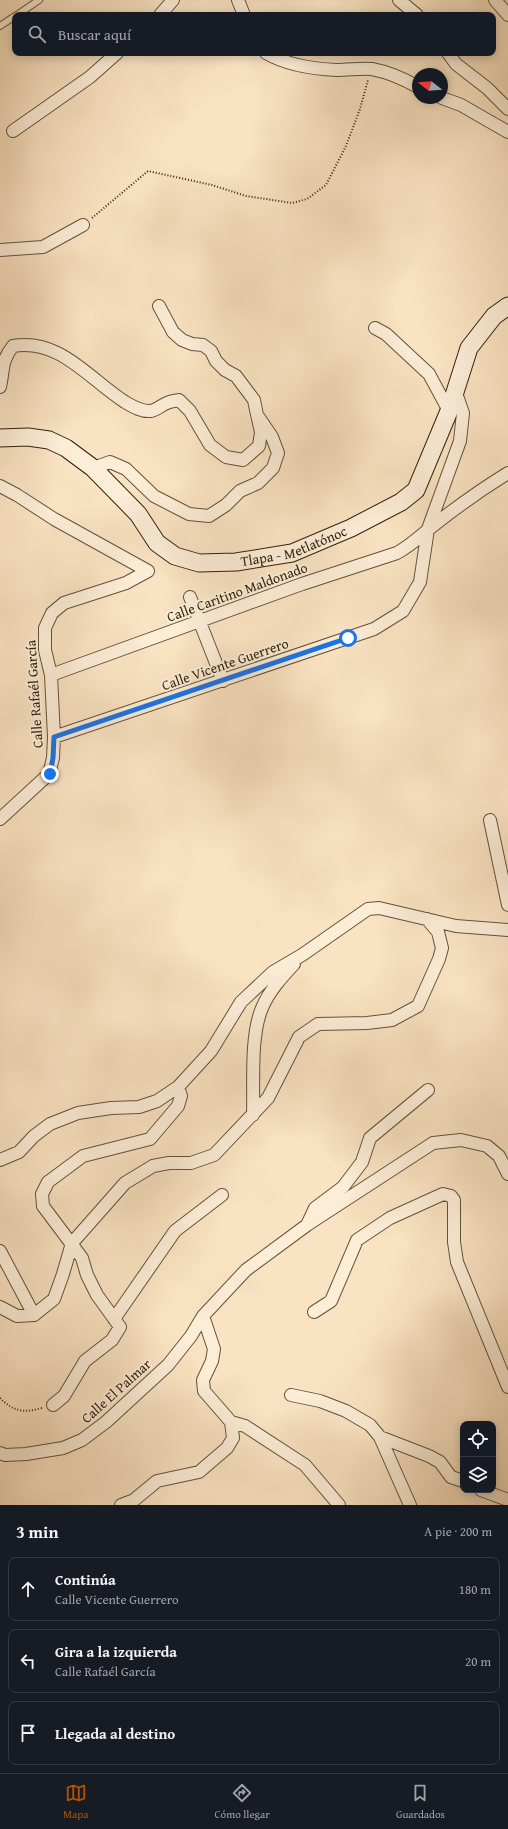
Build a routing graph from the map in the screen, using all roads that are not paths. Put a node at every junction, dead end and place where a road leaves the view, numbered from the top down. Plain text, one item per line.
1 (39, 0) edge
2 (173, 0) edge
3 (238, 0) edge
4 (399, 0) edge
5 (495, 0) edge
6 (22, 12) edge
7 (163, 12) edge
8 (243, 12) edge
9 (413, 12) edge
10 (508, 15) edge
11 (12, 18) edge
12 (0, 26) edge
13 (114, 56) edge
14 (271, 56) edge
15 (450, 56) edge
16 (412, 84) edge
17 (448, 100) edge
18 (508, 109) edge
19 (13, 131) dead end
20 (508, 132) edge
21 (83, 225) road end
22 (0, 250) edge
23 (159, 306) dead end
24 (508, 306) edge
25 (375, 328) dead end
26 (0, 386) edge
27 (455, 389) junction
28 (449, 411) junction
29 (257, 415) junction
30 (0, 438) edge
31 (93, 468) junction
32 (508, 473) edge
33 (0, 486) edge
34 (428, 529) junction
35 (190, 597) dead end
36 (201, 622) junction
37 (51, 675) junction
38 (223, 681) junction
39 (54, 737) junction
40 (0, 819) edge
41 (490, 820) dead end
42 (508, 905) edge
43 (428, 919) junction
44 (508, 930) edge
45 (302, 955) junction
46 (178, 1087) junction
47 (428, 1090) dead end
48 (253, 1115) junction
49 (0, 1160) edge
50 (508, 1174) edge
51 (222, 1195) dead end
52 (308, 1225) junction
53 (72, 1243) junction
54 (0, 1251) edge
55 (0, 1307) edge
56 (314, 1312) dead end
57 (34, 1315) junction
58 (203, 1316) junction
59 (114, 1319) junction
60 (508, 1388) edge
61 (291, 1395) dead end
62 (52, 1406) road end
63 (231, 1422) junction
64 (380, 1437) junction
65 (0, 1453) edge
66 (460, 1480) edge
67 (489, 1493) edge
68 (508, 1500) edge
69 (336, 1504) edge
70 (121, 1505) edge
71 (410, 1505) edge

1 - 6 lane
2 - 7 street
3 - 8 street
4 - 9 street
5 - 10 street
11 - 12 lane
13 - 19 street
14 - 16 street
15 - 18 street
17 - 20 street
21 - 22 street
23 - 29 street
24 - 27 main road, Tlapa - Metlatónoc
25 - 28 street
26 - 29 street
27 - 28 main road, Tlapa - Metlatónoc
27 - 34 street
28 - 31 main road, Tlapa - Metlatónoc
29 - 31 street
30 - 31 main road, Tlapa - Metlatónoc
32 - 34 street, Calle Caritino Maldonado
33 - 37 street, Calle Rafaél García
34 - 36 street, Calle Caritino Maldonado
34 - 38 street, Calle Vicente Guerrero
35 - 36 street
36 - 37 street, Calle Caritino Maldonado
36 - 38 street
37 - 39 street, Calle Rafaél García
38 - 39 street, Calle Vicente Guerrero
39 - 40 street, Calle Rafaél García
41 - 42 street
43 - 44 street
43 - 45 street
43 - 48 street
45 - 46 street
45 - 48 street
46 - 49 street
46 - 53 street
47 - 52 street
48 - 53 street
50 - 52 street, Calle El Palmar
51 - 59 street
52 - 58 street, Calle El Palmar
53 - 57 street
53 - 59 street
54 - 57 street
55 - 57 street
56 - 60 street
58 - 63 street
58 - 65 street, Calle El Palmar
59 - 62 street
61 - 64 street
63 - 69 street
63 - 70 street
64 - 66 street
64 - 71 street
67 - 68 street

